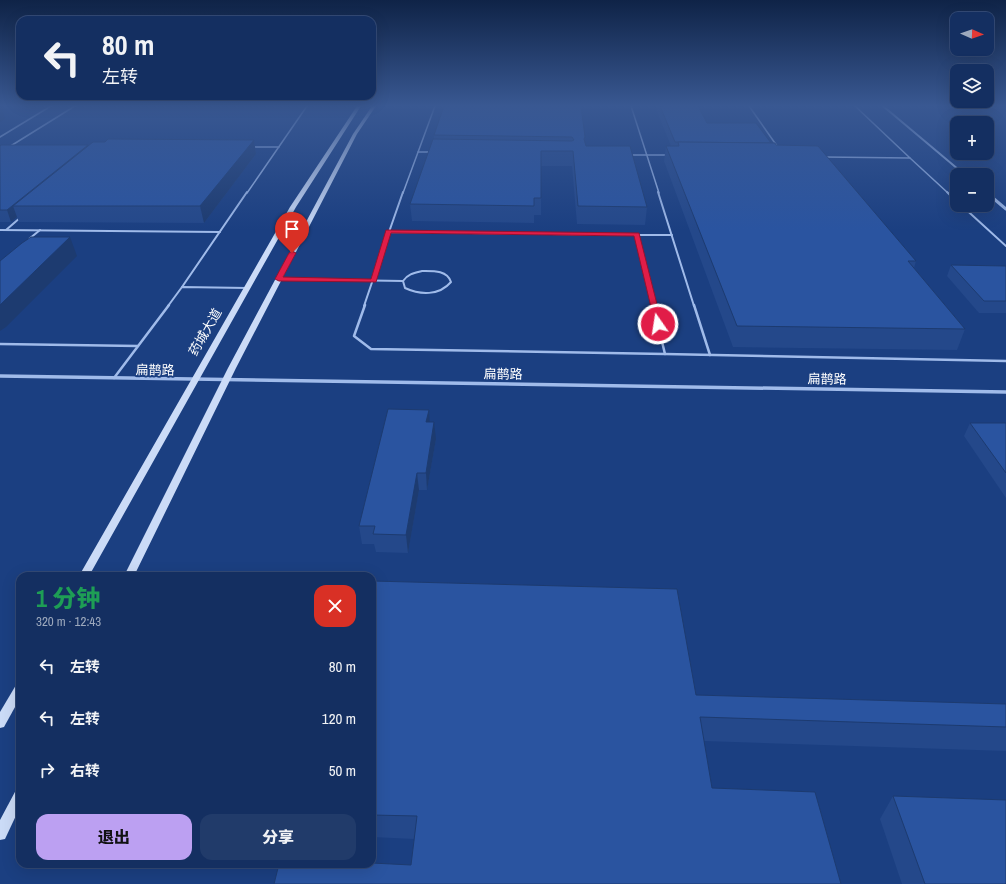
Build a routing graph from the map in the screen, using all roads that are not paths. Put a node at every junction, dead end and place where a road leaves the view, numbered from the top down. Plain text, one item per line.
1 (10, 147) edge
2 (279, 147) edge
3 (332, 147) edge
4 (348, 147) edge
5 (420, 147) edge
6 (644, 147) edge
7 (778, 147) edge
8 (898, 147) edge
9 (932, 147) edge
10 (6, 150) edge
11 (780, 150) edge
12 (418, 152) junction
13 (433, 152) edge
14 (623, 155) edge
15 (646, 155) junction
16 (670, 155) edge
17 (824, 157) edge
18 (910, 158) junction
19 (957, 168) edge
20 (950, 195) edge
21 (994, 200) edge
22 (1006, 210) edge
23 (969, 212) edge
24 (24, 215) edge
25 (0, 230) edge
26 (6, 230) junction
27 (40, 230) junction
28 (220, 232) junction
29 (388, 232) junction
30 (637, 235) junction
31 (672, 235) junction
32 (29, 240) edge
33 (1006, 246) edge
34 (279, 279) junction
35 (374, 281) junction
36 (403, 281) junction
37 (182, 287) junction
38 (247, 288) junction
39 (0, 344) edge
40 (138, 346) junction
41 (665, 354) junction
42 (710, 355) junction
43 (1006, 361) edge
44 (0, 376) edge
45 (114, 379) junction
46 (195, 380) junction
47 (226, 380) junction
48 (1006, 392) edge
49 (86, 572) edge
50 (131, 572) edge
51 (16, 695) edge
52 (0, 723) edge
53 (16, 802) edge
54 (0, 834) edge

1 - 10 lane
2 - 28 lane
3 - 38 main road, 药城大道
4 - 34 main road
5 - 12 lane
6 - 15 lane
7 - 11 lane
8 - 18 lane
9 - 19 street
12 - 13 lane
12 - 29 lane
14 - 15 lane
15 - 16 lane
15 - 31 lane
17 - 18 lane
18 - 20 lane
21 - 22 street
23 - 33 lane
24 - 26 lane
25 - 26 lane
26 - 27 lane
27 - 28 lane
27 - 32 lane
28 - 37 lane
29 - 30 lane
29 - 35 lane
30 - 31 lane
30 - 41 lane
31 - 42 lane
34 - 35 lane
34 - 47 main road
35 - 36 lane
35 - 41 lane
36 - 36 lane
37 - 38 lane
37 - 40 lane
38 - 46 main road, 药城大道
39 - 40 lane
40 - 45 lane
41 - 42 lane
42 - 43 lane
44 - 45 street, 扁鹊路
45 - 46 street, 扁鹊路
46 - 47 street, 扁鹊路
46 - 49 main road, 药城大道
47 - 48 street, 扁鹊路
47 - 50 main road
51 - 52 main road
53 - 54 main road

